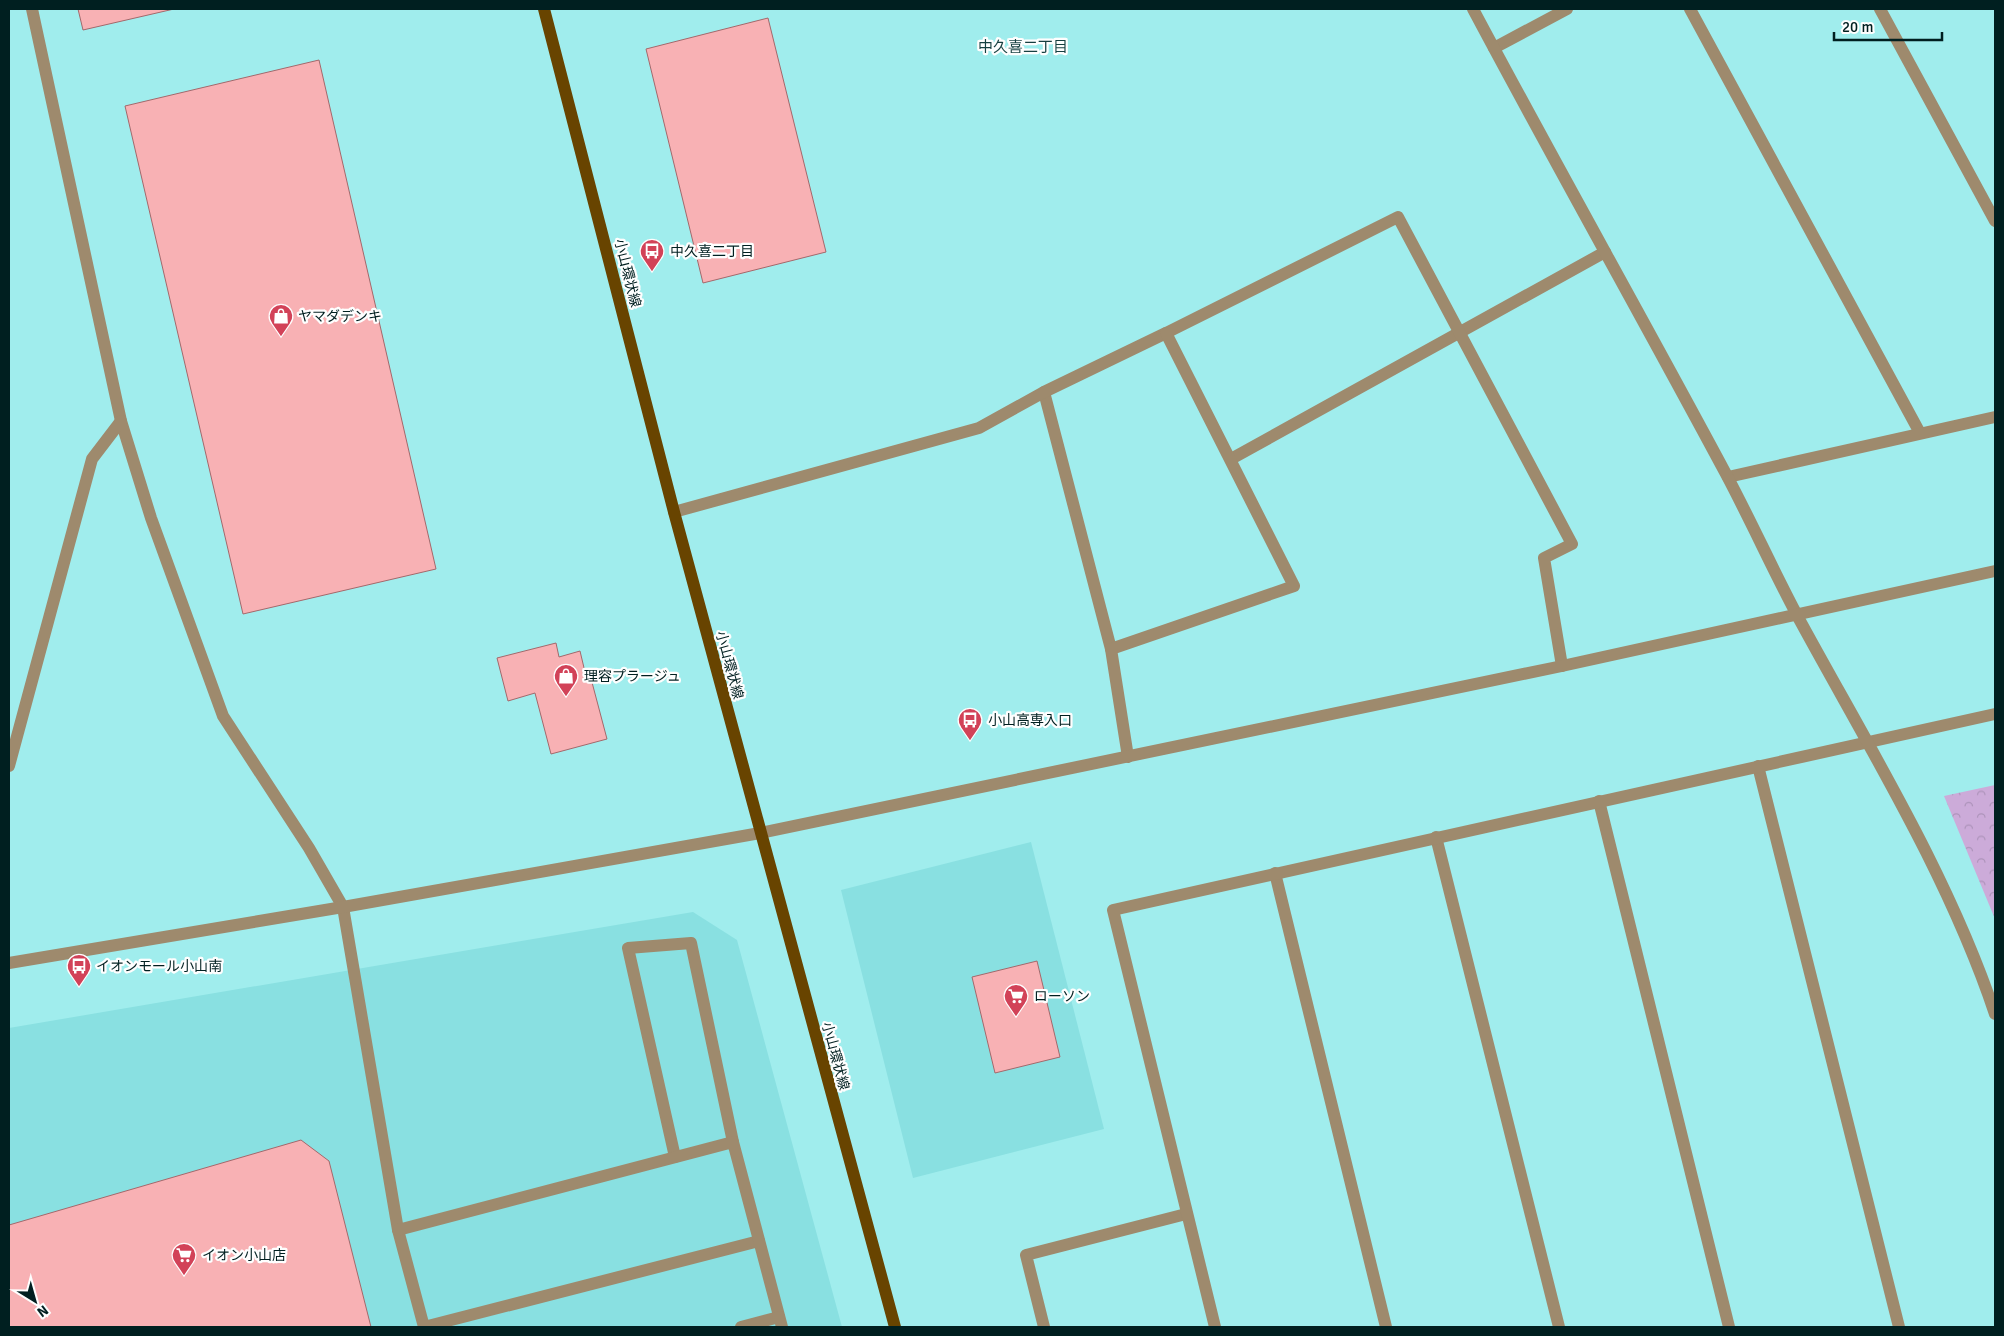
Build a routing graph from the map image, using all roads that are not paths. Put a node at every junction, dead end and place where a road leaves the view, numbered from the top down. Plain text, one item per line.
1 (32, 9) edge
2 (544, 9) edge
3 (1473, 9) edge
4 (1567, 9) edge
5 (1690, 9) edge
6 (1880, 9) edge
7 (1494, 48) junction
8 (1995, 221) edge
9 (1605, 252) junction
10 (1460, 331) junction
11 (1166, 333) junction
12 (1044, 392) junction
13 (1995, 417) edge
14 (121, 421) junction
15 (1920, 433) junction
16 (1231, 459) junction
17 (1728, 477) junction
18 (674, 512) junction
19 (1995, 570) edge
20 (1797, 615) junction
21 (1111, 648) junction
22 (1562, 666) junction
23 (1995, 714) edge
24 (1868, 742) junction
25 (1128, 758) junction
26 (9, 766) edge
27 (1758, 766) junction
28 (1599, 801) junction
29 (760, 833) junction
30 (1436, 837) junction
31 (1275, 873) junction
32 (343, 907) junction
33 (9, 963) edge
34 (1995, 1014) edge
35 (733, 1142) junction
36 (675, 1157) junction
37 (1186, 1214) junction
38 (398, 1230) junction
39 (759, 1241) junction
40 (780, 1322) edge
41 (741, 1327) edge
42 (895, 1327) edge
43 (1044, 1327) edge
44 (1215, 1327) edge
45 (1386, 1327) edge
46 (1559, 1327) edge
47 (1729, 1327) edge
48 (1899, 1327) edge

1 - 14 street
2 - 18 main road, 小山環状線
3 - 7 street
4 - 7 street
5 - 15 street
6 - 8 street
7 - 9 street
9 - 10 street
9 - 17 street
10 - 11 street
10 - 16 street
10 - 22 street
11 - 12 street
11 - 16 street
12 - 18 street
12 - 21 street
13 - 15 street
14 - 26 street
14 - 32 street
15 - 17 street
16 - 21 street
17 - 20 street
18 - 29 main road, 小山環状線
19 - 20 street
20 - 22 street
20 - 24 street
21 - 25 street
22 - 25 street
23 - 24 street
24 - 27 street
24 - 34 street
25 - 29 street
27 - 28 street
27 - 48 street
28 - 30 street
28 - 47 street
29 - 32 street
29 - 42 main road, 小山環状線
30 - 31 street
30 - 46 street
31 - 37 street
31 - 45 street
32 - 33 street
32 - 38 street
35 - 36 street
35 - 36 street
35 - 39 street
36 - 38 street
37 - 43 street
37 - 44 street
38 - 39 street
39 - 40 street
40 - 41 street

